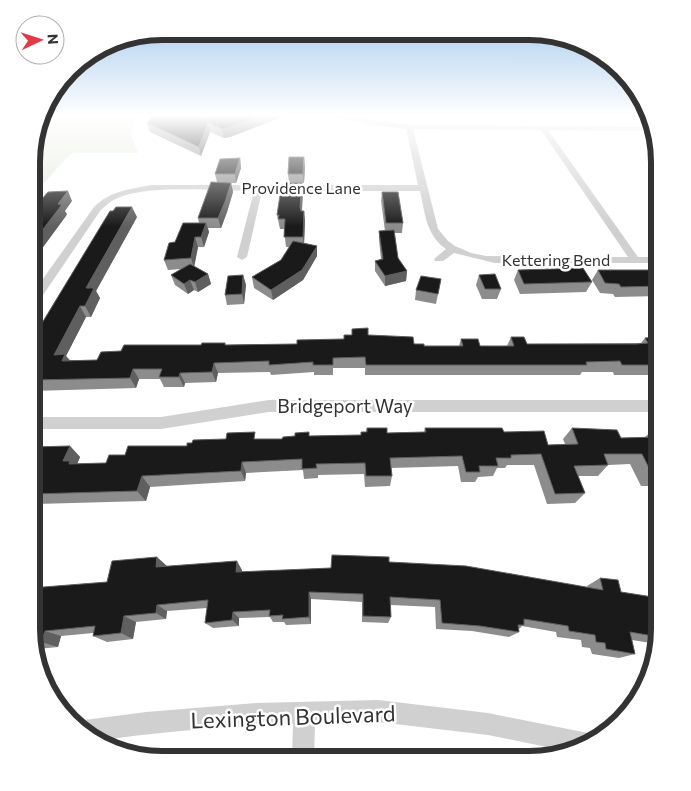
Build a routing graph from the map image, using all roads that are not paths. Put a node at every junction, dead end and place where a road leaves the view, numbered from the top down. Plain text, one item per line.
1 (415, 153) edge
2 (560, 153) edge
3 (109, 186) dead end
4 (259, 187) junction
5 (423, 188) junction
6 (120, 194) junction
7 (453, 249) junction
8 (242, 258) dead end
9 (439, 259) dead end
10 (635, 260) junction
11 (651, 260) edge
12 (40, 291) edge
13 (651, 406) edge
14 (40, 423) edge
15 (304, 712) junction
16 (94, 730) edge
17 (576, 742) edge
18 (303, 751) edge

1 - 5 street, Kettering Bend
2 - 10 street
3 - 6 street
4 - 5 street, Providence Lane
4 - 6 street, Providence Lane
4 - 8 street
5 - 7 street, Kettering Bend
6 - 12 street, Providence Lane
7 - 9 street
7 - 10 street, Kettering Bend
10 - 11 street, Kettering Bend
13 - 14 street, Bridgeport Way
15 - 16 street, Lexington Boulevard
15 - 17 street, Lexington Boulevard
15 - 18 street

